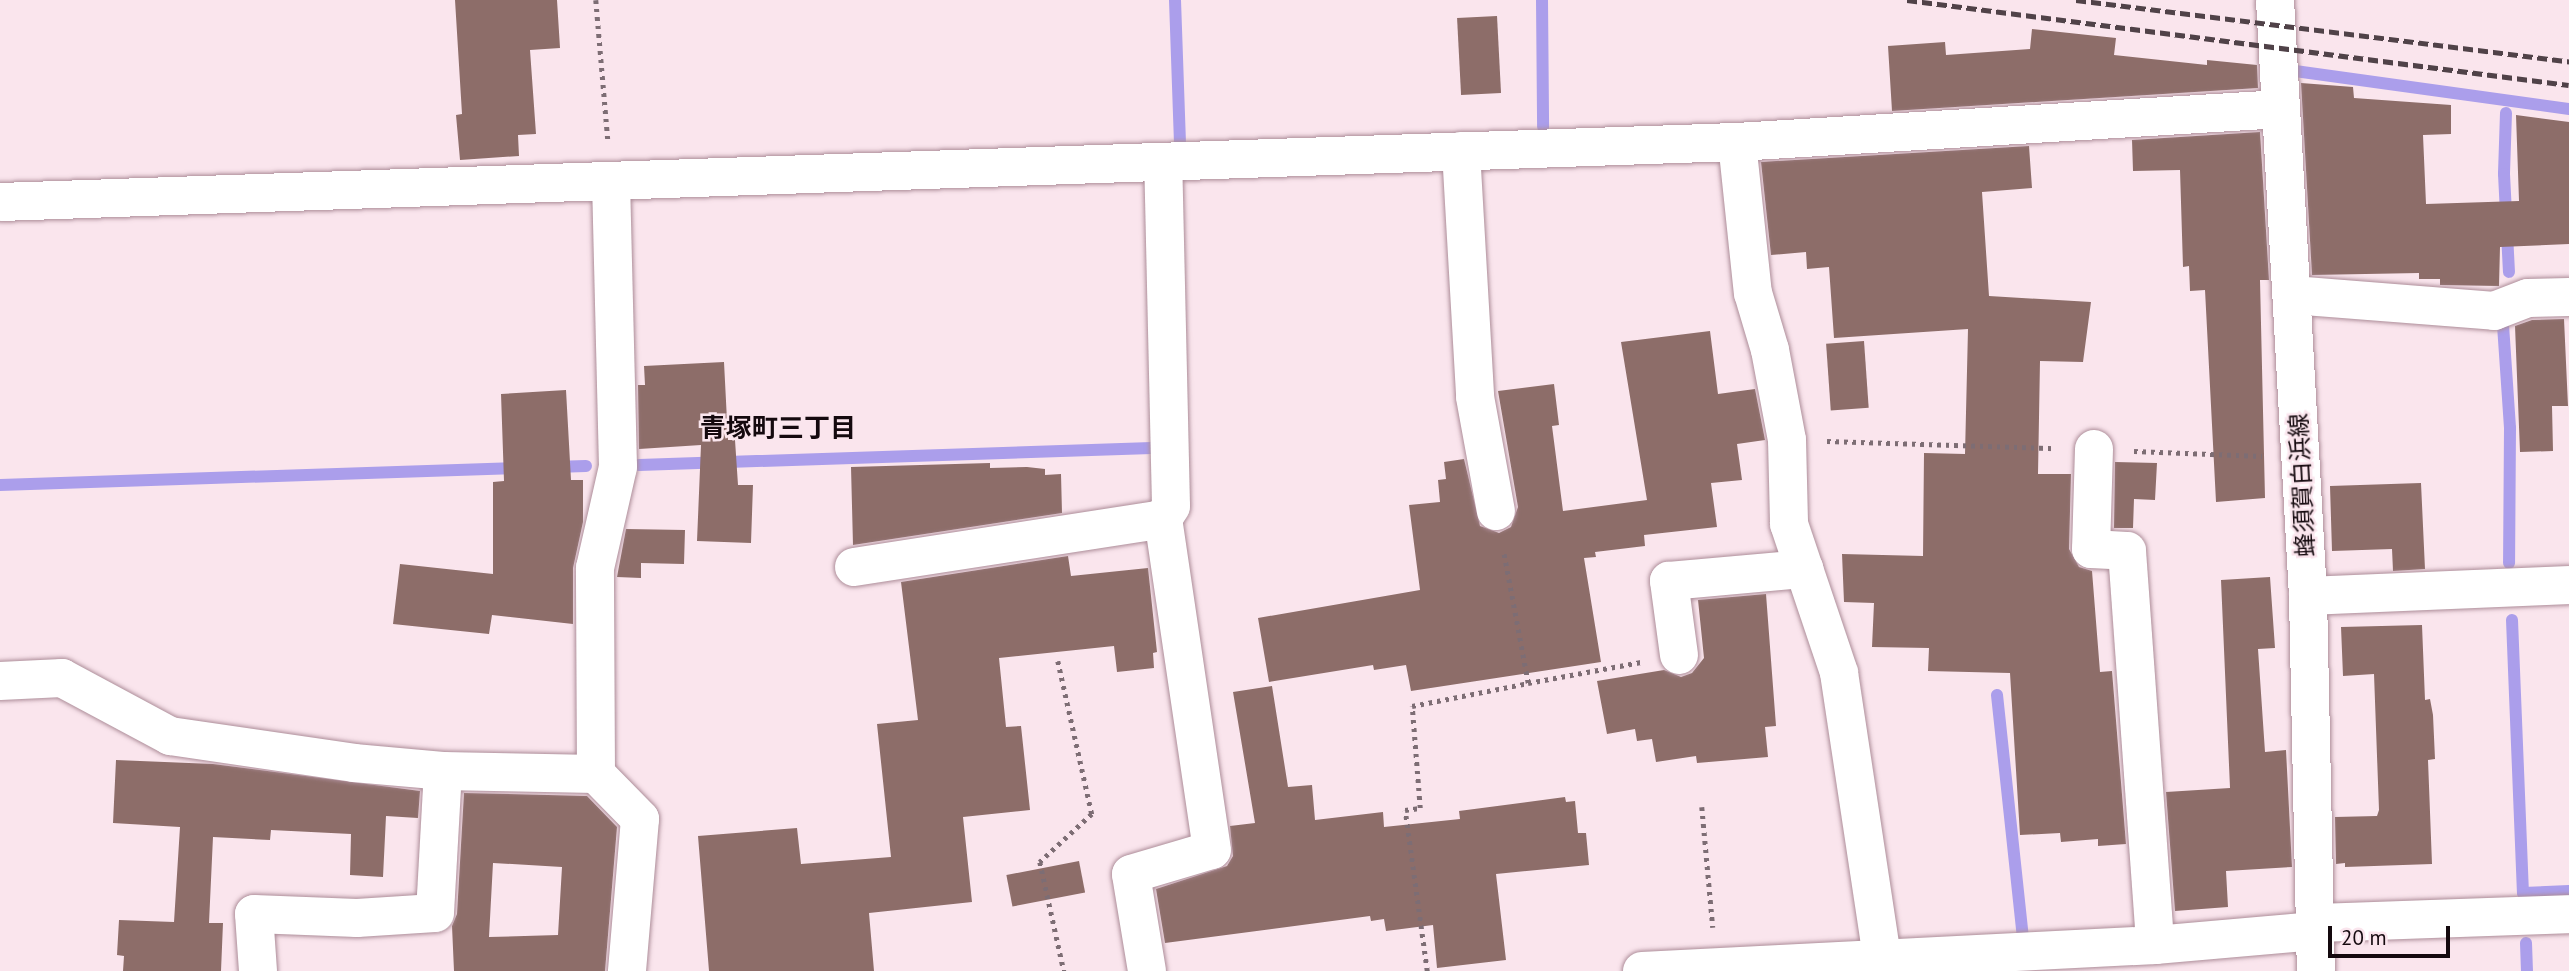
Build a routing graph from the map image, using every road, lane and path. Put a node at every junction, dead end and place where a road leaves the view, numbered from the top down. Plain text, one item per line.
1 (596, 0) edge
2 (2275, 0) edge
3 (2281, 109) junction
4 (1737, 142) junction
5 (1461, 151) junction
6 (1163, 163) junction
7 (611, 183) junction
8 (0, 202) edge
9 (2292, 295) junction
10 (2569, 296) edge
11 (1787, 440) junction
12 (2094, 449) junction
13 (2300, 457) junction
14 (1496, 511) joint
15 (1163, 519) junction
16 (854, 567) dead end
17 (1804, 569) junction
18 (2569, 585) edge
19 (2308, 596) junction
20 (1679, 655) joint
21 (1058, 661) dead end
22 (0, 681) edge
23 (1528, 683) junction
24 (443, 771) junction
25 (597, 774) junction
26 (1702, 807) dead end
27 (2569, 914) edge
28 (2315, 927) junction
29 (2155, 945) junction
30 (1717, 966) junction
31 (1884, 966) edge
32 (258, 971) edge
33 (627, 971) edge
34 (1064, 971) edge
35 (1147, 971) edge
36 (1427, 971) edge
37 (1642, 971) edge
38 (2316, 971) edge

1 - 7 path
2 - 3 street, 蜂須賀白浜線
3 - 4 street
3 - 9 street, 蜂須賀白浜線
4 - 5 street
4 - 11 street
5 - 6 street
5 - 14 street
6 - 7 street
6 - 15 street
7 - 8 street
7 - 25 street
9 - 10 street
9 - 13 street, 蜂須賀白浜線
11 - 12 path
11 - 17 street
12 - 13 path
12 - 29 street
13 - 19 street, 蜂須賀白浜線
14 - 23 path
15 - 16 street
15 - 35 street
17 - 20 street
17 - 31 street
18 - 19 street
19 - 28 street, 蜂須賀白浜線
20 - 23 path
21 - 34 path
22 - 24 street
23 - 36 path
24 - 25 street
24 - 32 street
25 - 33 street
26 - 30 path
27 - 28 street
28 - 29 street
28 - 38 street, 蜂須賀白浜線
29 - 31 street
30 - 31 street
30 - 37 street

